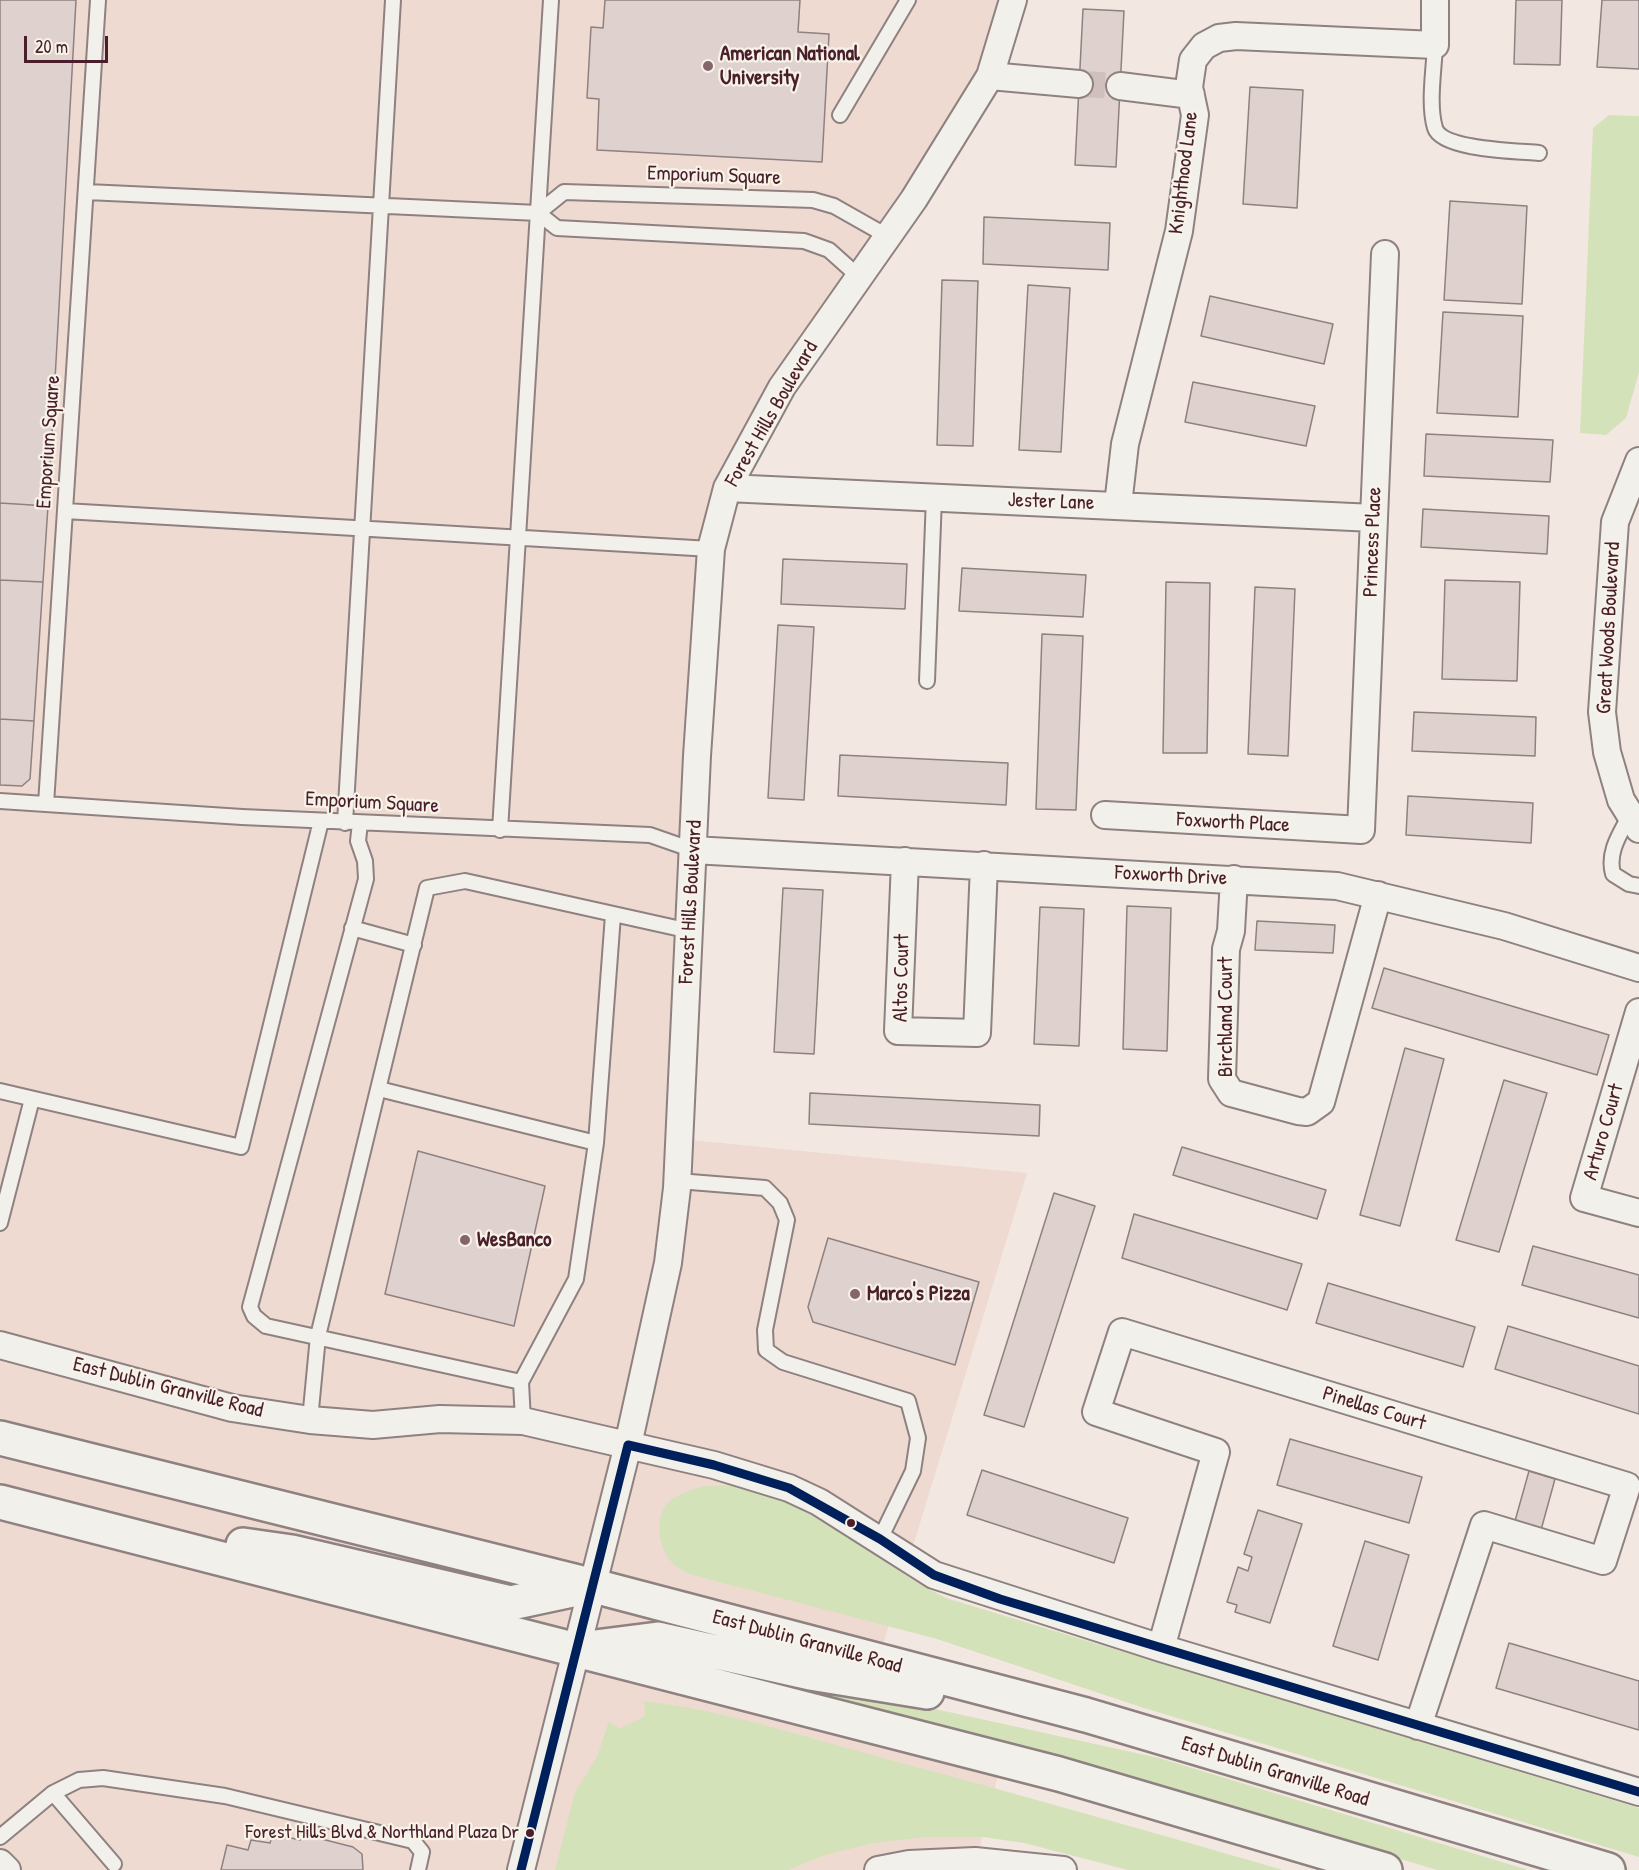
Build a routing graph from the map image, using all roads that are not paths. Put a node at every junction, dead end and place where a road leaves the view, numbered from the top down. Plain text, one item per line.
1 (98, 0) edge
2 (393, 0) edge
3 (551, 0) edge
4 (908, 0) edge
5 (1013, 0) edge
6 (1435, 0) edge
7 (1435, 45) junction
8 (990, 76) junction
9 (1079, 84) tunnel mouth
10 (1120, 86) tunnel mouth
11 (1191, 95) junction
12 (840, 115) dead end
13 (1539, 153) dead end
14 (87, 192) junction
15 (381, 205) junction
16 (538, 213) junction
17 (887, 236) junction
18 (1385, 254) dead end
19 (858, 276) junction
20 (1639, 461) edge
21 (727, 488) junction
22 (934, 497) junction
23 (1118, 505) junction
24 (65, 511) junction
25 (1374, 518) junction
26 (362, 529) junction
27 (518, 538) junction
28 (711, 549) junction
29 (927, 681) dead end
30 (0, 801) edge
31 (46, 804) junction
32 (1105, 815) dead end
33 (321, 821) junction
34 (1634, 822) edge
35 (345, 823) junction
36 (360, 823) junction
37 (500, 830) junction
38 (1361, 830) joint
39 (693, 850) junction
40 (904, 861) junction
41 (984, 865) junction
42 (1234, 879) junction
43 (1639, 886) edge
44 (1378, 895) junction
45 (613, 915) junction
46 (352, 928) junction
47 (690, 931) junction
48 (414, 945) junction
49 (1639, 968) edge
50 (1639, 1012) edge
51 (379, 1089) junction
52 (0, 1090) edge
53 (32, 1099) junction
54 (596, 1143) junction
55 (678, 1181) junction
56 (1639, 1213) edge
57 (0, 1223) edge
58 (318, 1336) junction
59 (0, 1345) edge
60 (521, 1382) junction
61 (310, 1420) junction
62 (523, 1421) junction
63 (0, 1438) edge
64 (628, 1445) junction
65 (0, 1502) edge
66 (37, 1512) junction
67 (880, 1539) junction
68 (594, 1586) junction
69 (1161, 1648) junction
70 (576, 1649) junction
71 (1086, 1715) junction
72 (1418, 1726) junction
73 (1639, 1792) edge
74 (53, 1793) junction
75 (0, 1837) edge
76 (0, 1863) edge
77 (944, 1866) edge
78 (115, 1868) edge
79 (7, 1870) edge
80 (418, 1870) edge
81 (521, 1870) edge
82 (878, 1870) edge
83 (1063, 1870) edge
84 (1385, 1870) edge
85 (1608, 1870) edge

1 - 14 lane, Emporium Square
2 - 15 lane
3 - 16 lane
4 - 12 lane
5 - 8 street, Forest Hills Boulevard
6 - 7 street
7 - 11 street, Knighthood Lane
7 - 13 lane
8 - 9 street
8 - 17 street, Forest Hills Boulevard
10 - 11 street
11 - 23 street, Knighthood Lane
14 - 15 lane
14 - 24 lane, Emporium Square
15 - 16 lane
15 - 26 lane
16 - 17 lane, Emporium Square
16 - 19 lane
16 - 27 lane
17 - 19 street, Forest Hills Boulevard
18 - 25 street, Princess Place
19 - 21 street, Forest Hills Boulevard
20 - 34 street, Great Woods Boulevard
21 - 22 street, Jester Lane
21 - 28 street, Forest Hills Boulevard
22 - 23 street, Jester Lane
22 - 29 lane
23 - 25 street, Jester Lane
24 - 26 lane
24 - 31 lane, Emporium Square
25 - 38 street, Princess Place
26 - 27 lane
26 - 35 lane
27 - 28 lane
27 - 37 lane
28 - 39 street, Forest Hills Boulevard
30 - 31 lane, Emporium Square
31 - 33 lane, Emporium Square
32 - 38 street, Foxworth Place
33 - 35 lane, Emporium Square
33 - 53 lane
34 - 43 lane
35 - 36 lane, Emporium Square
36 - 37 lane, Emporium Square
36 - 46 lane
37 - 39 lane, Emporium Square
39 - 40 street, Foxworth Drive
39 - 47 street, Forest Hills Boulevard
40 - 41 street, Foxworth Drive
40 - 41 street, Altos Court
41 - 42 street, Foxworth Drive
42 - 44 street, Foxworth Drive
42 - 44 street, Birchland Court
44 - 49 street, Foxworth Drive
45 - 47 lane
45 - 48 lane
45 - 54 lane
46 - 48 lane
46 - 58 lane
47 - 55 street, Forest Hills Boulevard
48 - 51 lane
50 - 56 street, Arturo Court
51 - 54 lane
51 - 58 lane
52 - 53 lane
53 - 57 lane
54 - 60 lane
55 - 64 street, Forest Hills Boulevard
55 - 67 lane
58 - 60 lane
58 - 61 lane
59 - 61 street, East Dublin Granville Road
60 - 62 lane
61 - 62 street, East Dublin Granville Road
62 - 64 street, East Dublin Granville Road
63 - 68 main road, East Dublin Granville Road
64 - 67 street, East Dublin Granville Road
64 - 68 street, Forest Hills Boulevard
65 - 66 main road
66 - 68 main road
66 - 70 main road
67 - 69 street, East Dublin Granville Road
68 - 70 street, Forest Hills Boulevard
68 - 71 main road, East Dublin Granville Road
69 - 72 street, East Dublin Granville Road
69 - 72 street, Pinellas Court
70 - 71 main road
70 - 81 street, Forest Hills Boulevard
70 - 84 main road
71 - 85 main road, East Dublin Granville Road
72 - 73 street, East Dublin Granville Road
74 - 75 lane
74 - 78 lane
74 - 80 lane
76 - 79 street
77 - 82 street
77 - 83 street

